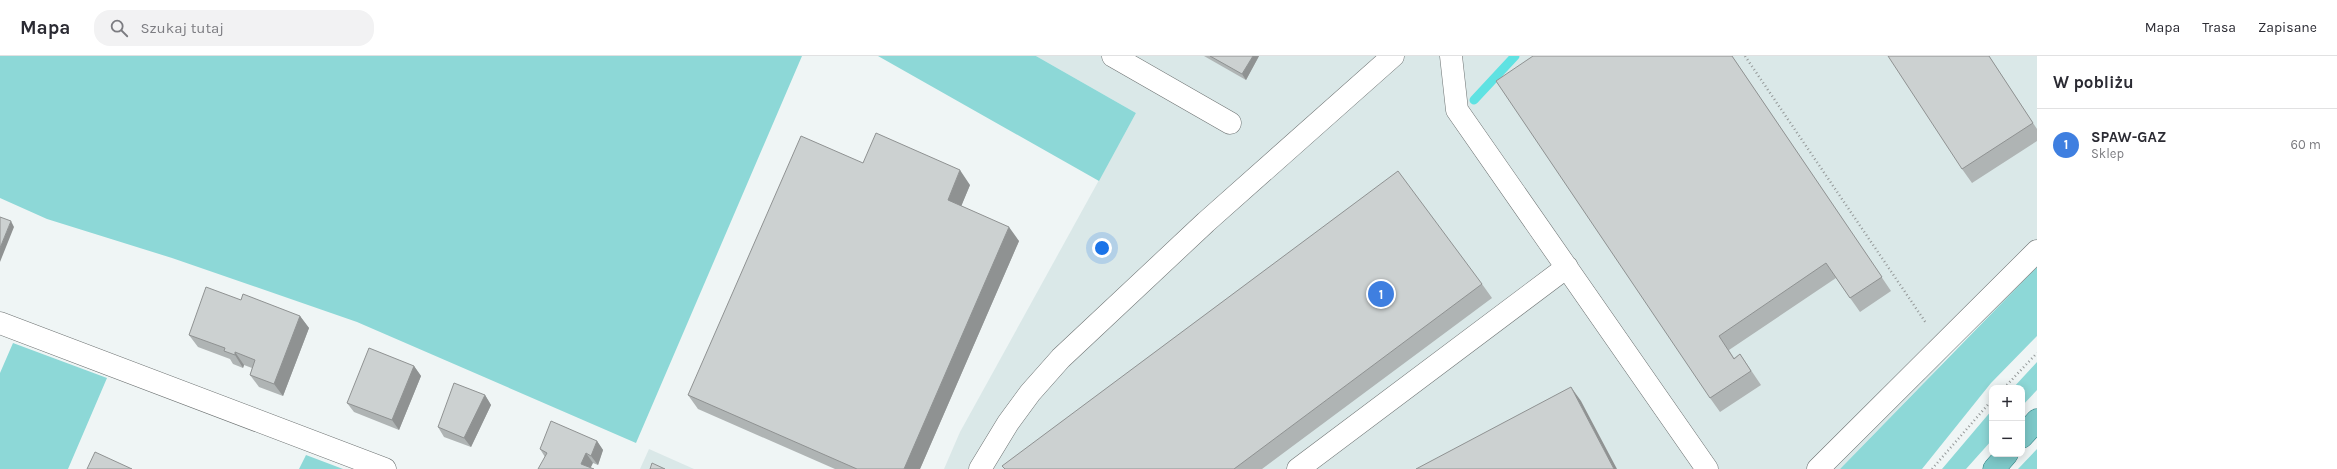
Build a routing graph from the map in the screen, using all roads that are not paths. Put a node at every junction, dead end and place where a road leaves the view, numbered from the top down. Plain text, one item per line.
1 (1112, 56) edge
2 (1393, 56) edge
3 (1451, 56) edge
4 (1230, 122) dead end
5 (2037, 251) edge
6 (1567, 268) junction
7 (0, 323) edge
8 (2037, 420) edge
9 (2025, 434) edge
10 (2004, 457) edge
11 (385, 469) edge
12 (980, 469) edge
13 (1298, 469) edge
14 (1707, 469) edge
15 (1818, 469) edge
16 (1994, 469) edge

1 - 4 street
2 - 12 street
3 - 6 street
5 - 15 street
6 - 13 street
6 - 14 street
7 - 11 street
8 - 9 main road
10 - 16 main road

